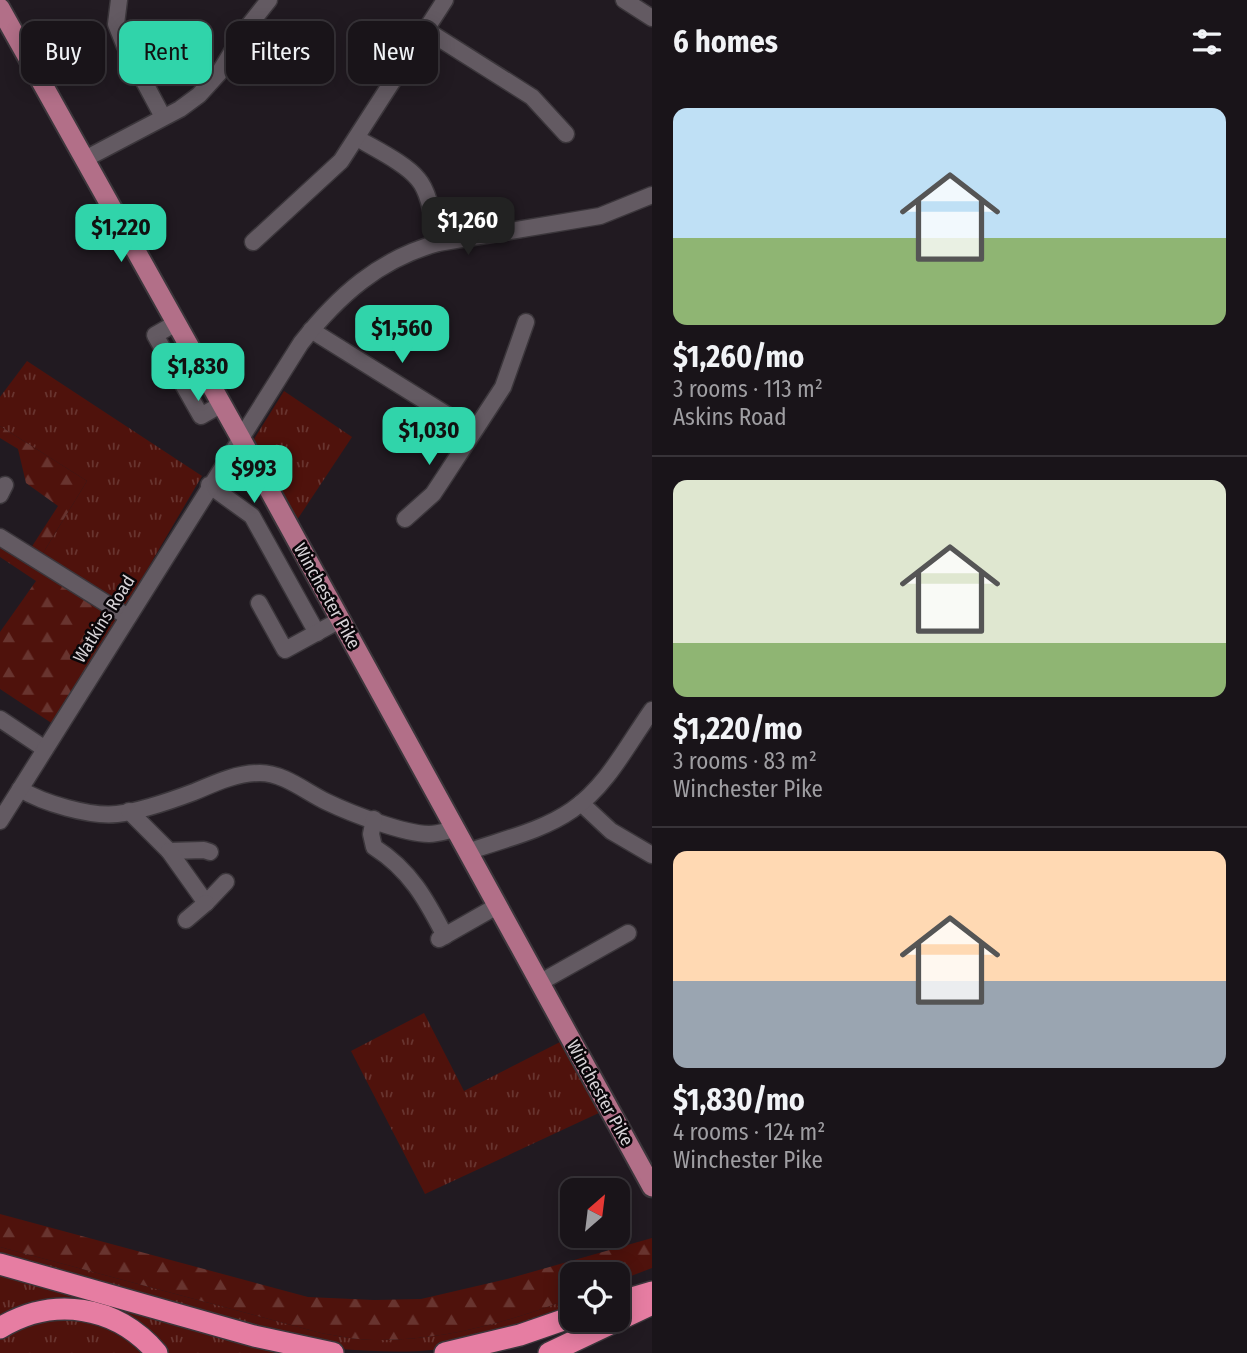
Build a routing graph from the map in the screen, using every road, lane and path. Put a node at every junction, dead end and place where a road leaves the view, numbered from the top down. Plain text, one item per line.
1 (119, 0) edge
2 (270, 0) edge
3 (445, 0) edge
4 (624, 0) edge
5 (0, 8) edge
6 (652, 18) edge
7 (432, 21) edge
8 (438, 38) edge
9 (392, 84) edge
10 (163, 117) junction
11 (566, 134) dead end
12 (357, 138) junction
13 (86, 159) junction
14 (652, 195) edge
15 (253, 242) dead end
16 (439, 243) junction
17 (526, 322) dead end
18 (311, 330) junction
19 (473, 431) junction
20 (240, 437) junction
21 (209, 485) junction
22 (405, 519) dead end
23 (0, 537) edge
24 (259, 603) dead end
25 (128, 617) junction
26 (340, 620) junction
27 (317, 633) junction
28 (652, 710) edge
29 (0, 719) edge
30 (45, 749) junction
31 (20, 789) junction
32 (581, 803) junction
33 (129, 811) junction
34 (374, 819) junction
35 (0, 821) edge
36 (455, 829) junction
37 (169, 851) junction
38 (211, 852) dead end
39 (467, 852) junction
40 (652, 855) edge
41 (226, 882) dead end
42 (206, 902) junction
43 (497, 906) junction
44 (186, 920) dead end
45 (628, 933) dead end
46 (539, 983) junction
47 (652, 1187) edge
48 (0, 1264) edge
49 (652, 1292) edge
50 (630, 1298) edge
51 (652, 1304) edge
52 (560, 1321) edge
53 (0, 1328) edge
54 (157, 1353) edge
55 (333, 1353) edge
56 (445, 1353) edge
57 (549, 1353) edge

1 - 10 street
2 - 10 street
3 - 7 street
4 - 6 street
5 - 13 main road, Winchester Pike
8 - 11 street
9 - 12 street
10 - 13 street
12 - 15 street
12 - 16 street
13 - 20 main road, Winchester Pike
14 - 16 street, Watkins Road
16 - 18 street, Watkins Road
17 - 19 street
18 - 19 street
18 - 20 street, Watkins Road
19 - 22 street
20 - 21 street, Watkins Road
20 - 26 main road, Winchester Pike
21 - 25 street, Watkins Road
21 - 27 street
23 - 25 street
24 - 27 street
25 - 30 street, Watkins Road
26 - 27 street
26 - 36 main road, Winchester Pike
28 - 32 street
29 - 30 street
30 - 31 street, Watkins Road
31 - 33 street
31 - 35 street, Watkins Road
32 - 39 street
32 - 40 street
33 - 34 street
33 - 37 street
34 - 36 street
34 - 43 street
36 - 39 main road, Winchester Pike
37 - 38 street
37 - 42 street
39 - 43 main road, Winchester Pike
41 - 42 street
42 - 44 street
43 - 46 main road, Winchester Pike
45 - 46 street
46 - 47 main road, Winchester Pike
48 - 55 highway
49 - 50 highway
51 - 57 highway
52 - 56 highway
53 - 54 highway

